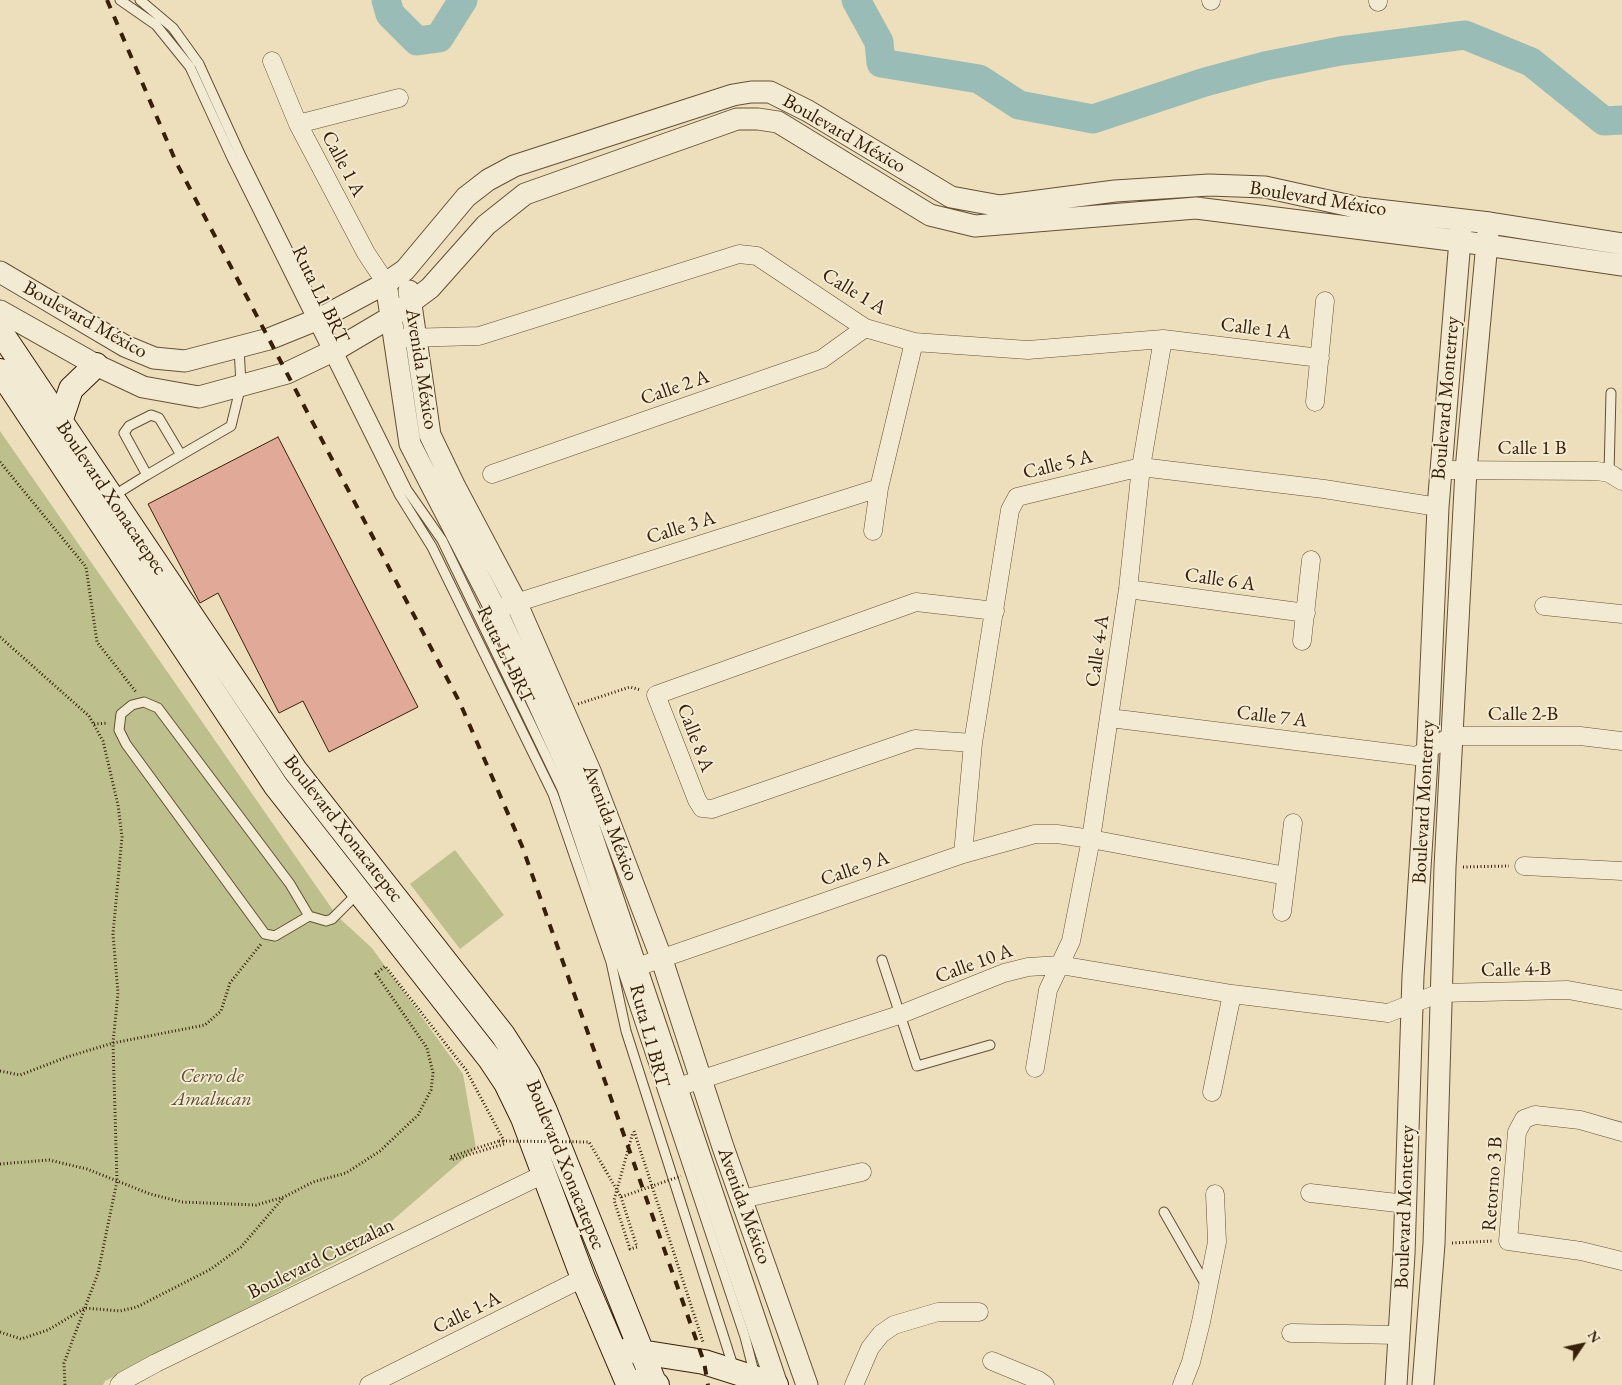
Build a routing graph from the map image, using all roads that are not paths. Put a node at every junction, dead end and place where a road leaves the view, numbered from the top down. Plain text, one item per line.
1 (120, 0) edge
2 (140, 0) edge
3 (272, 61) dead end
4 (399, 98) dead end
5 (298, 124) junction
6 (1490, 223) junction
7 (1460, 230) junction
8 (1622, 244) edge
9 (1486, 246) junction
10 (1622, 265) edge
11 (405, 270) junction
12 (0, 272) edge
13 (299, 283) junction
14 (386, 283) junction
15 (1325, 301) dead end
16 (411, 304) junction
17 (0, 311) edge
18 (391, 317) junction
19 (317, 319) junction
20 (866, 328) junction
21 (0, 331) edge
22 (416, 336) junction
23 (395, 339) junction
24 (1163, 339) junction
25 (914, 342) junction
26 (239, 347) junction
27 (333, 350) junction
28 (1320, 358) junction
29 (96, 365) junction
30 (0, 371) edge
31 (241, 385) junction
32 (1610, 394) dead end
33 (1315, 402) dead end
34 (60, 422) junction
35 (181, 455) junction
36 (1141, 467) junction
37 (1440, 470) junction
38 (1466, 470) junction
39 (147, 474) junction
40 (492, 474) dead end
41 (1616, 477) edge
42 (879, 488) junction
43 (110, 497) junction
44 (1438, 507) junction
45 (873, 531) dead end
46 (1311, 560) dead end
47 (1128, 589) junction
48 (516, 602) junction
49 (1544, 606) dead end
50 (496, 610) junction
51 (995, 611) junction
52 (1306, 613) junction
53 (1622, 614) edge
54 (1302, 641) dead end
55 (1110, 718) junction
56 (1452, 736) junction
57 (1622, 741) edge
58 (973, 743) junction
59 (1427, 750) junction
60 (1293, 823) dead end
61 (1091, 839) junction
62 (962, 854) junction
63 (1524, 866) road end
64 (1622, 871) edge
65 (1286, 876) junction
66 (359, 892) junction
67 (1282, 912) dead end
68 (309, 916) junction
69 (662, 960) junction
70 (882, 960) dead end
71 (1060, 965) junction
72 (637, 967) junction
73 (1440, 993) junction
74 (1232, 994) junction
75 (1622, 1000) edge
76 (1412, 1003) junction
77 (899, 1014) junction
78 (990, 1045) dead end
79 (1035, 1068) dead end
80 (700, 1079) junction
81 (678, 1087) junction
82 (1212, 1092) dead end
83 (1622, 1132) edge
84 (862, 1172) dead end
85 (544, 1174) junction
86 (1310, 1193) dead end
87 (1215, 1194) dead end
88 (742, 1199) junction
89 (1406, 1204) junction
90 (1164, 1212) dead end
91 (1622, 1261) edge
92 (583, 1278) junction
93 (1208, 1289) junction
94 (979, 1312) dead end
95 (1291, 1333) dead end
96 (1399, 1335) junction
97 (614, 1349) junction
98 (640, 1351) junction
99 (992, 1360) dead end
100 (757, 1382) edge
101 (625, 1384) edge
102 (119, 1385) edge
103 (369, 1385) edge
104 (655, 1385) edge
105 (807, 1385) edge
106 (854, 1385) edge
107 (1045, 1385) edge
108 (1182, 1385) edge
109 (1396, 1385) edge
110 (1423, 1385) edge

1 - 13 lane, Ruta L1 BRT
2 - 13 lane, Ruta L1 BRT
3 - 5 street, Calle 1 A
4 - 5 street
5 - 14 street, Calle 1 A
6 - 7 street, Boulevard México
6 - 8 street, Boulevard México
6 - 9 street, Boulevard Monterrey
7 - 9 street, Boulevard México
7 - 11 street, Boulevard México
7 - 16 street, Boulevard México
7 - 37 street, Boulevard Monterrey
9 - 10 street, Boulevard México
9 - 38 street, Boulevard Monterrey
11 - 14 street, Boulevard México
11 - 16 street, Avenida México
12 - 26 street, Boulevard México
13 - 19 lane, Ruta L1 BRT
14 - 18 street, Avenida México
14 - 19 street, Boulevard México
15 - 28 street
16 - 18 street, Boulevard México
16 - 22 street, Avenida México
17 - 29 street, Boulevard México
18 - 23 street, Avenida México
18 - 27 street, Boulevard México
19 - 26 street, Boulevard México
19 - 27 lane, Ruta L1 BRT
20 - 22 street, Calle 1 A
20 - 25 street, Calle 1 A
20 - 40 street, Calle 2 A
21 - 34 main road, Boulevard Xonacatepec
22 - 23 street, Calle 1 A
22 - 48 street, Avenida México
23 - 50 street, Avenida México
24 - 25 street, Calle 1 A
24 - 28 street, Calle 1 A
24 - 36 street, Calle 4-A
25 - 42 street
26 - 31 lane
27 - 31 street, Boulevard México
27 - 100 lane, Ruta L1 BRT
27 - 100 lane, Ruta L1 BRT
28 - 33 street
29 - 31 street, Boulevard México
29 - 34 main road
30 - 66 main road, Boulevard Xonacatepec
31 - 35 lane
32 - 41 lane
34 - 43 main road, Boulevard Xonacatepec
35 - 39 lane
35 - 39 lane
36 - 44 street, Calle 5 A
36 - 47 street, Calle 4-A
36 - 51 street, Calle 5 A
37 - 38 street, Calle 1 B
37 - 44 street, Boulevard Monterrey
38 - 41 street, Calle 1 B
38 - 56 street, Boulevard Monterrey
39 - 43 lane
42 - 45 street
42 - 48 street, Calle 3 A
43 - 98 main road, Boulevard Xonacatepec
44 - 59 street, Boulevard Monterrey
46 - 52 street
47 - 52 street, Calle 6 A
47 - 55 street, Calle 4-A
48 - 50 street, Calle 3 A
48 - 69 street, Avenida México
49 - 53 street
50 - 72 street, Avenida México
51 - 58 street, Calle 5 A
51 - 58 street, Calle 8 A
52 - 54 street
55 - 59 street, Calle 7 A
55 - 61 street, Calle 4-A
56 - 57 street, Calle 2-B
56 - 59 street, Calle 2-B
56 - 73 street, Boulevard Monterrey
58 - 62 street, Calle 5 A
59 - 76 street, Boulevard Monterrey
60 - 65 street
61 - 62 street, Calle 9 A
61 - 65 street, Calle 9 A
61 - 71 street, Calle 4-A
62 - 69 street, Calle 9 A
63 - 64 street
65 - 67 street
66 - 68 lane
66 - 85 main road, Boulevard Xonacatepec
68 - 68 lane
69 - 72 street, Calle 9 A
69 - 80 street, Avenida México
70 - 77 lane
71 - 74 street, Calle 10 A
71 - 77 street, Calle 10 A
71 - 79 street, Calle 4-A
72 - 81 street, Avenida México
73 - 75 street, Calle 4-B
73 - 76 street, Calle 4-B
73 - 110 street, Boulevard Monterrey
74 - 76 street, Calle 10 A
74 - 82 street
76 - 89 street, Boulevard Monterrey
77 - 78 lane
77 - 80 street, Calle 10 A
80 - 81 street, Calle 10 A
80 - 88 street, Avenida México
81 - 100 street, Avenida México
83 - 91 street, Retorno 3 B
84 - 88 street
85 - 92 main road, Boulevard Xonacatepec
85 - 102 street, Boulevard Cuetzalan
86 - 89 street
87 - 93 street
88 - 105 street, Avenida México
89 - 96 street, Boulevard Monterrey
90 - 93 lane
92 - 97 main road, Boulevard Xonacatepec
92 - 103 street, Calle 1-A
93 - 108 street
94 - 106 street
95 - 96 street
96 - 109 street, Boulevard Monterrey
97 - 98 main road
97 - 101 main road, Boulevard Xonacatepec
98 - 100 main road
98 - 104 main road, Boulevard Xonacatepec
99 - 107 street
101 - 104 main road

